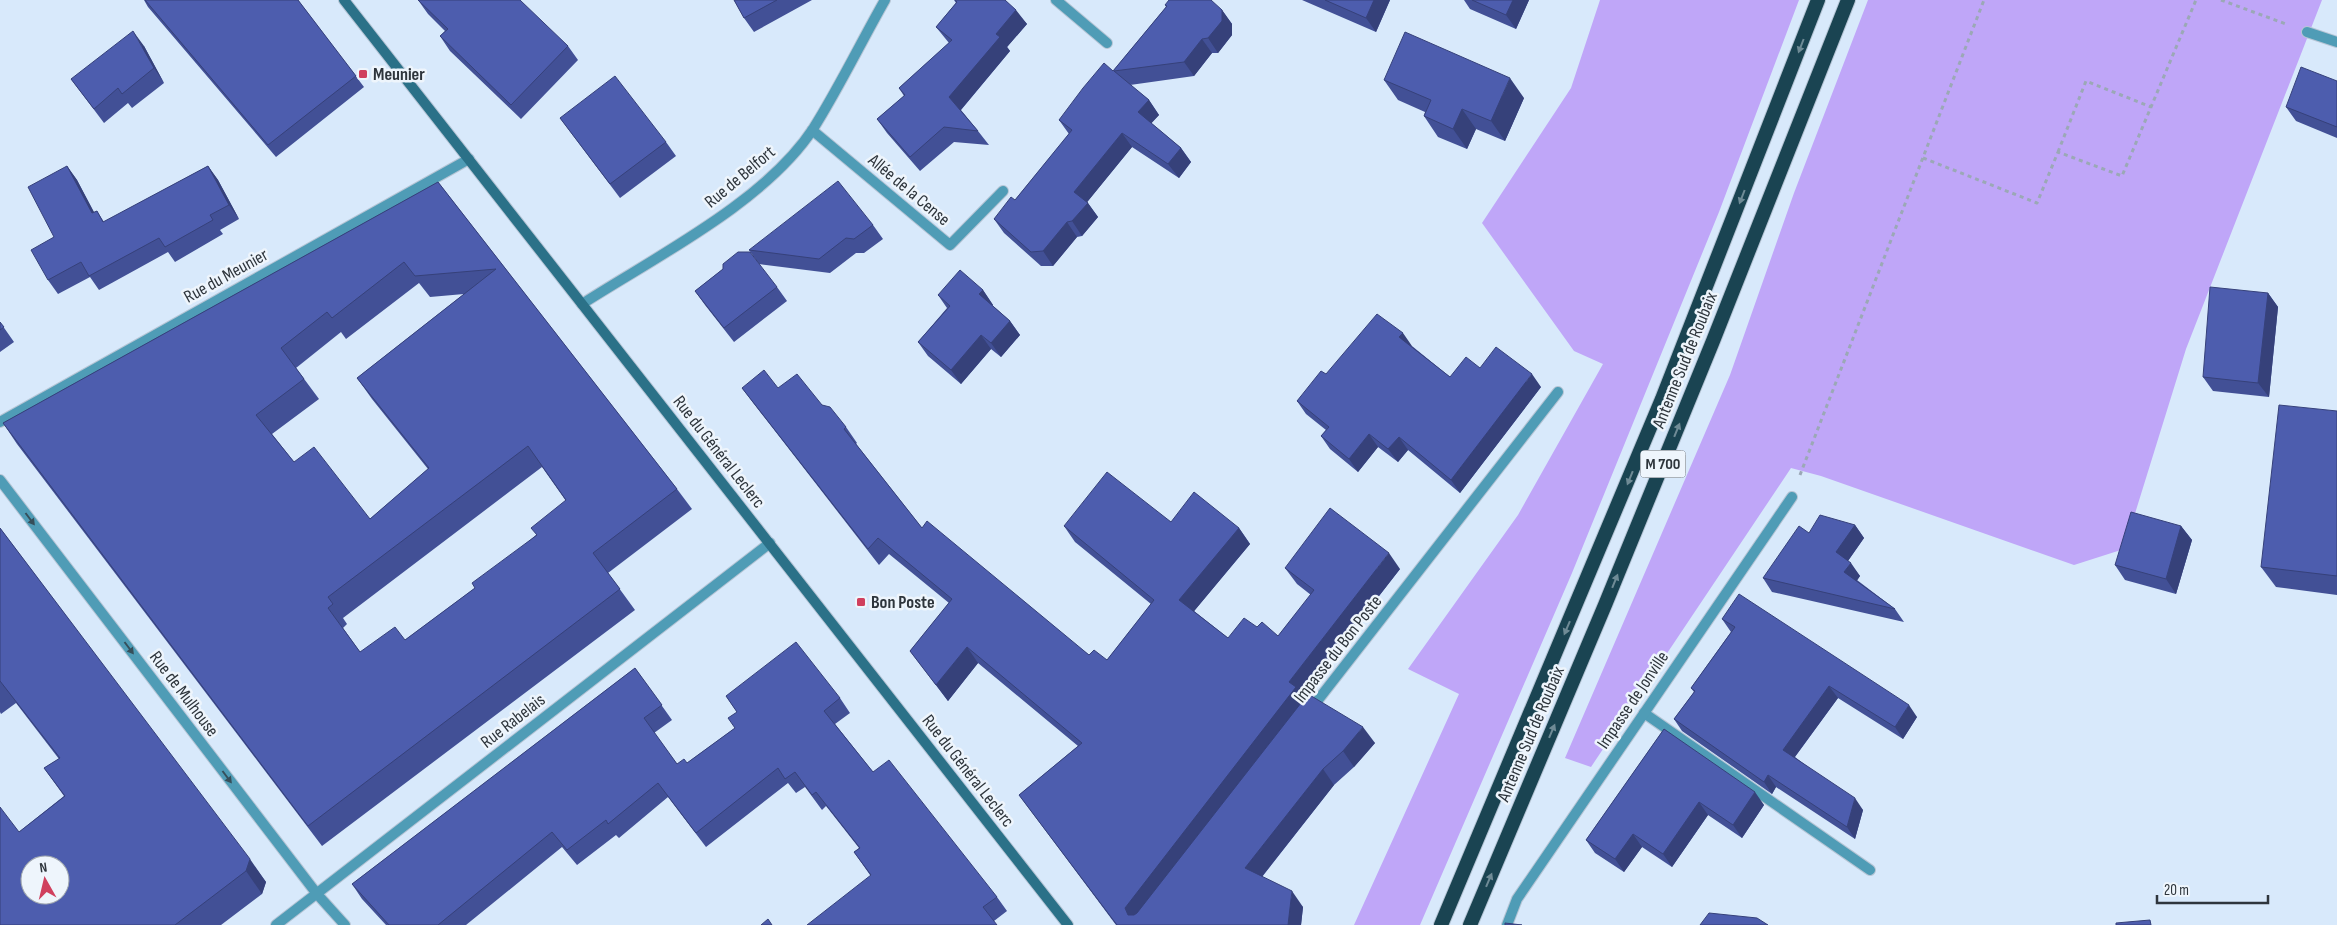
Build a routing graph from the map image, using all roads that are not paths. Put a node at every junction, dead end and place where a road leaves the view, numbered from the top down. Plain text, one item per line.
1 (344, 0) edge
2 (885, 0) edge
3 (1056, 0) edge
4 (1818, 0) edge
5 (1848, 0) edge
6 (2307, 32) road end
7 (2337, 42) edge
8 (1107, 43) dead end
9 (812, 130) junction
10 (469, 158) junction
11 (1003, 191) dead end
12 (582, 304) junction
13 (1558, 392) dead end
14 (0, 422) edge
15 (0, 480) edge
16 (1792, 498) road end
17 (770, 543) junction
18 (1644, 713) junction
19 (1302, 721) edge
20 (1870, 870) dead end
21 (317, 894) junction
22 (276, 925) edge
23 (345, 925) edge
24 (1068, 925) edge
25 (1441, 925) edge
26 (1470, 925) edge
27 (1506, 925) edge

1 - 10 main road, Rue du Général Leclerc
2 - 9 street, Rue de Belfort
3 - 8 street
4 -> 25 highway, Antenne Sud de Roubaix / M 700
26 -> 5 highway, Antenne Sud de Roubaix / M 700
6 - 7 street
9 - 11 street, Allée de la Cense
9 - 12 street, Rue de Belfort
10 - 12 main road, Rue du Général Leclerc
10 - 14 street, Rue du Meunier
12 - 17 main road, Rue du Général Leclerc
13 - 19 street, Impasse du Bon Poste
15 -> 21 street, Rue de Mulhouse
16 - 18 street, Impasse de Jonville
17 - 21 street, Rue Rabelais
17 - 24 main road, Rue du Général Leclerc
18 - 20 street
18 - 27 street, Impasse de Jonville
21 - 22 street, Rue Rabelais
21 - 23 street, Rue de Mulhouse

